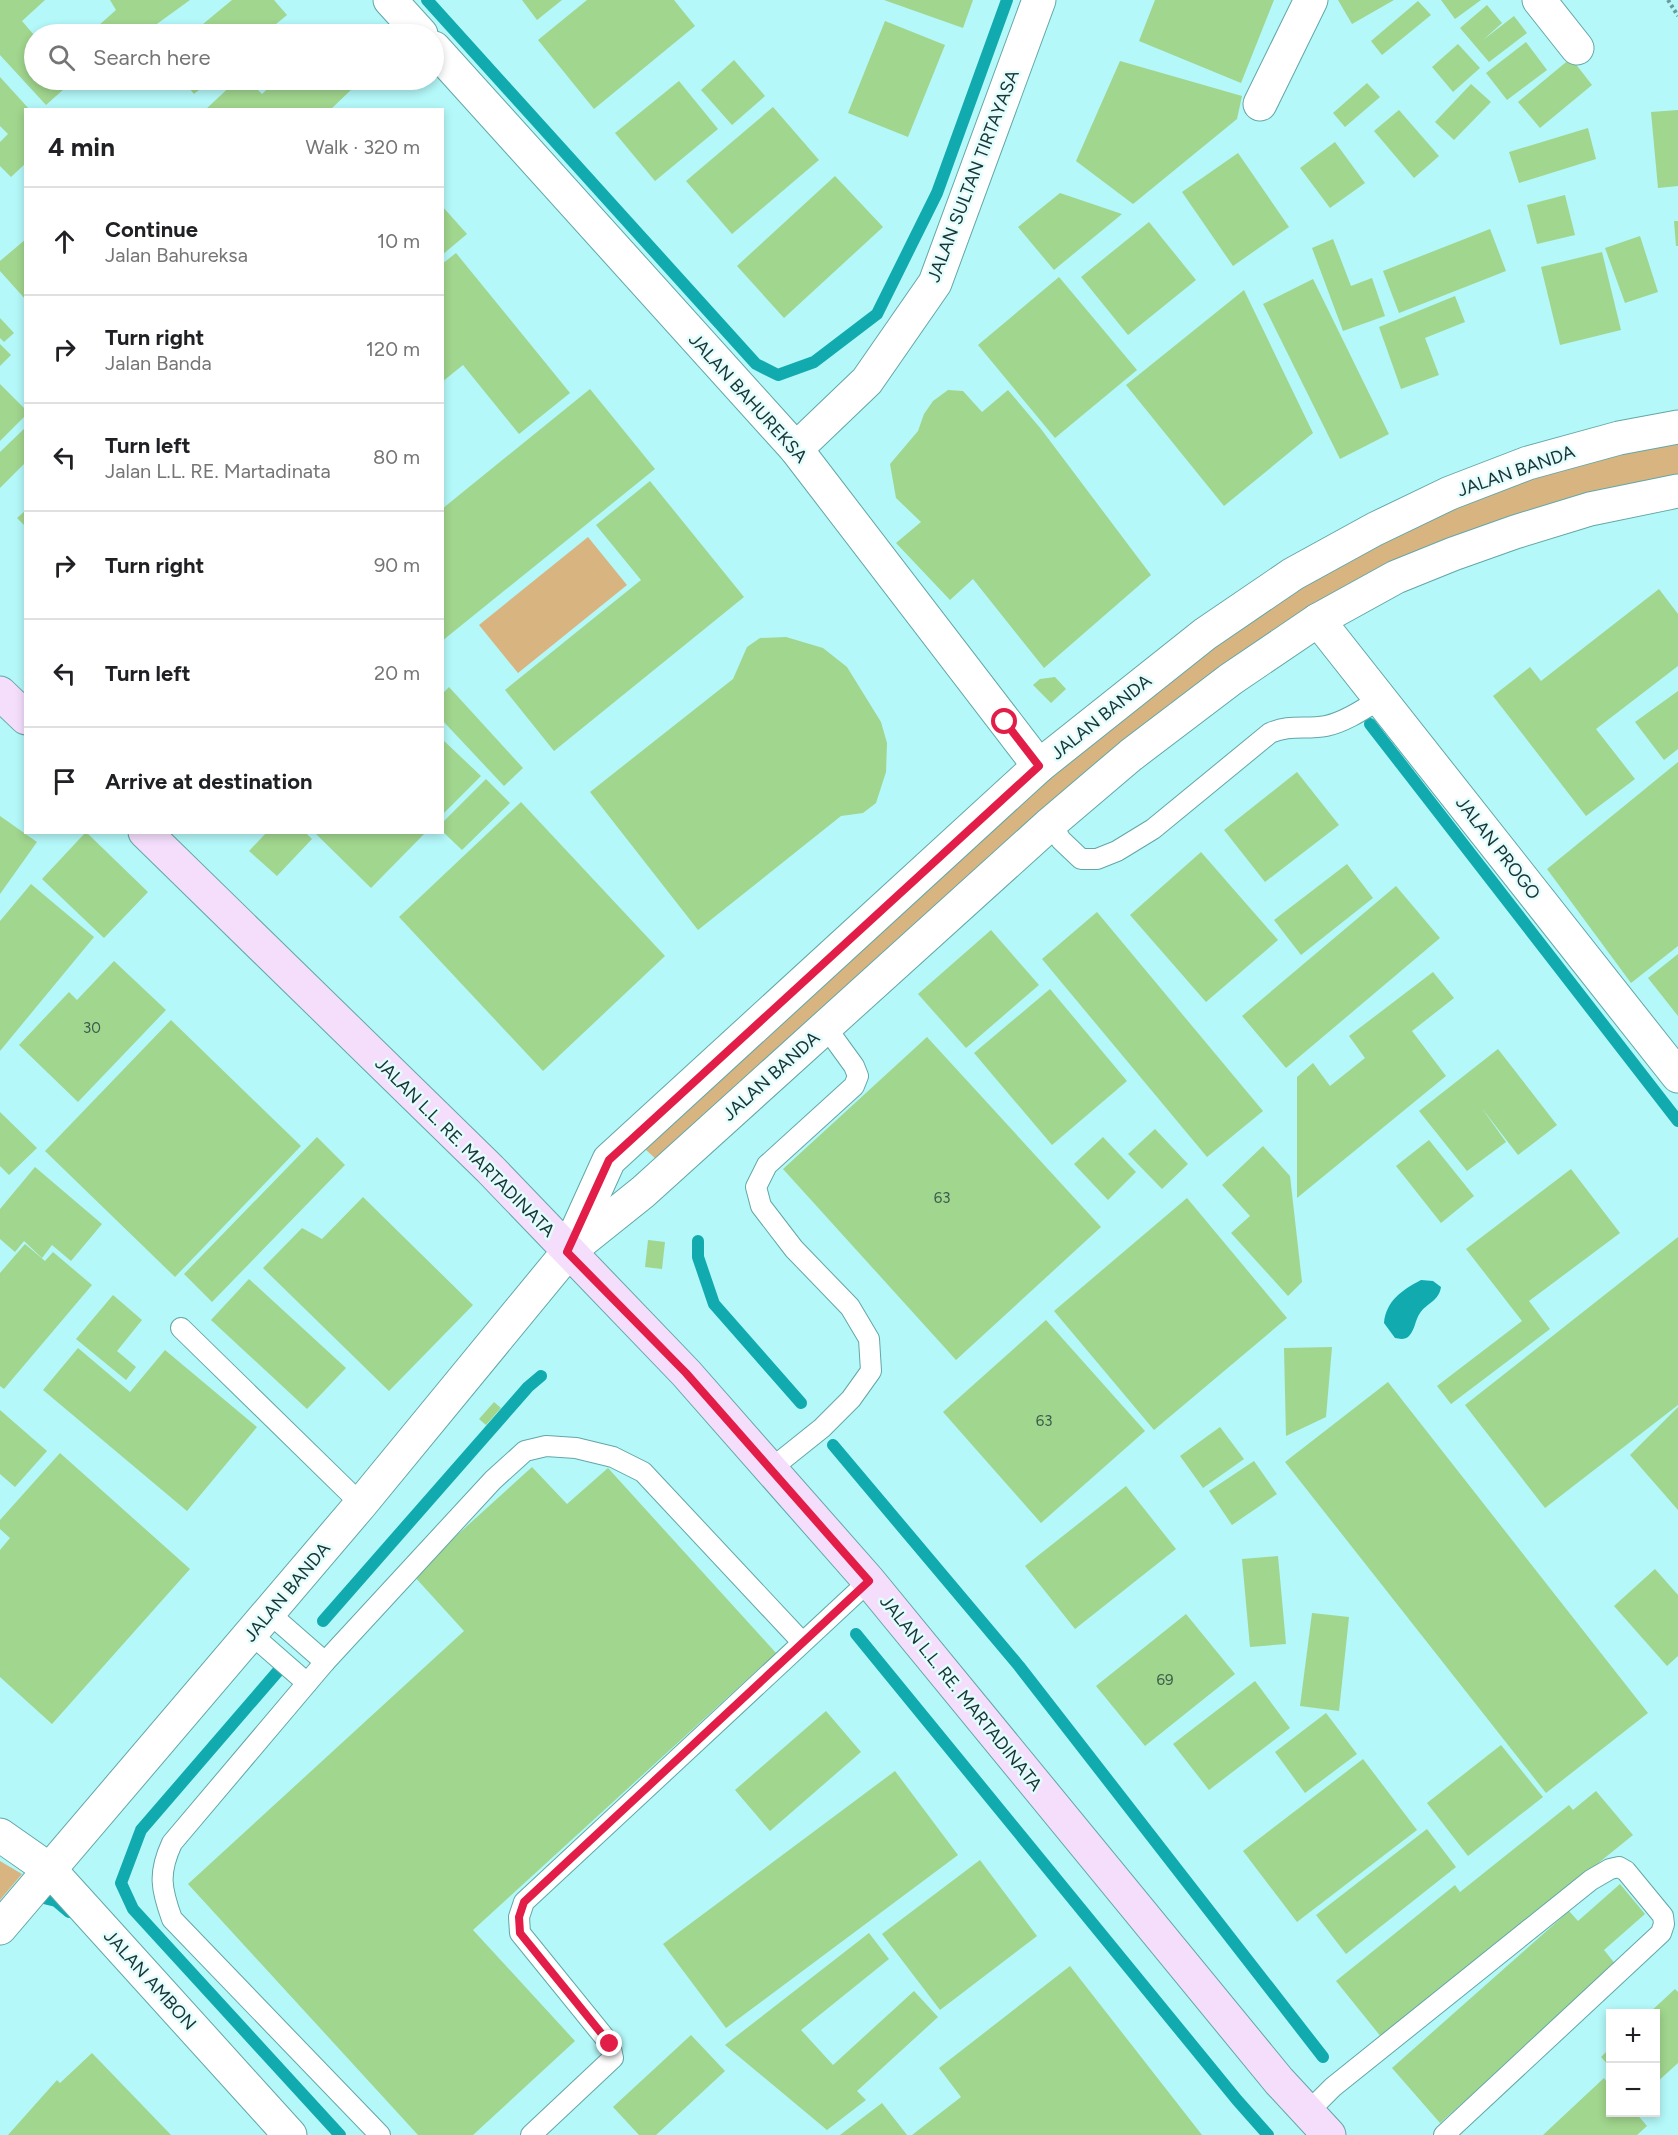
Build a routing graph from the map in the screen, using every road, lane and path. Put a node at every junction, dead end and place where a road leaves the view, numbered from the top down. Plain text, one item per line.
1 (390, 0) edge
2 (1039, 0) edge
3 (1311, 0) edge
4 (1539, 0) edge
5 (1668, 0) edge
6 (1678, 16) edge
7 (412, 24) edge
8 (1577, 48) dead end
9 (444, 59) edge
10 (1260, 104) dead end
11 (1678, 427) edge
12 (796, 449) junction
13 (1678, 491) edge
14 (1318, 620) junction
15 (0, 693) edge
16 (1380, 699) junction
17 (24, 716) edge
18 (1039, 766) junction
19 (1050, 824) junction
20 (147, 834) edge
21 (825, 1026) junction
22 (1678, 1076) edge
23 (567, 1252) junction
24 (181, 1328) dead end
25 (772, 1468) junction
26 (361, 1504) junction
27 (869, 1581) junction
28 (260, 1623) junction
29 (802, 1642) junction
30 (325, 1662) junction
31 (307, 1683) junction
32 (0, 1835) edge
33 (50, 1870) junction
34 (0, 1928) edge
35 (1318, 2124) edge
36 (290, 2135) edge
37 (380, 2135) edge
38 (531, 2135) edge
39 (1444, 2135) edge

1 - 7 street
2 - 12 street, JALAN SULTAN TIRTAYASA
3 - 10 street
4 - 8 street
5 - 6 path
9 - 12 street, JALAN BAHUREKSA
11 - 18 street, JALAN BANDA
12 - 18 street, JALAN BAHUREKSA
13 - 14 street, JALAN BANDA
14 - 16 street, JALAN PROGO
14 - 19 street, JALAN BANDA
15 - 17 main road
16 - 19 lane
16 - 22 street, JALAN PROGO
18 - 23 street, JALAN BANDA
19 - 21 street, JALAN BANDA
20 - 23 main road, JALAN L.L. RE. MARTADINATA
21 - 23 street, JALAN BANDA
21 - 25 lane
23 - 25 main road, JALAN L.L. RE. MARTADINATA
23 - 26 street, JALAN BANDA
24 - 26 lane
25 - 27 main road, JALAN L.L. RE. MARTADINATA
26 - 28 street, JALAN BANDA
27 - 29 lane
27 - 35 main road, JALAN L.L. RE. MARTADINATA
28 - 30 lane
28 - 31 lane
28 - 33 street, JALAN BANDA
29 - 30 lane
29 - 38 lane
30 - 31 lane
31 - 37 lane
32 - 33 street, JALAN AMBON
33 - 34 street, JALAN BANDA
33 - 36 street, JALAN AMBON
35 - 39 lane

